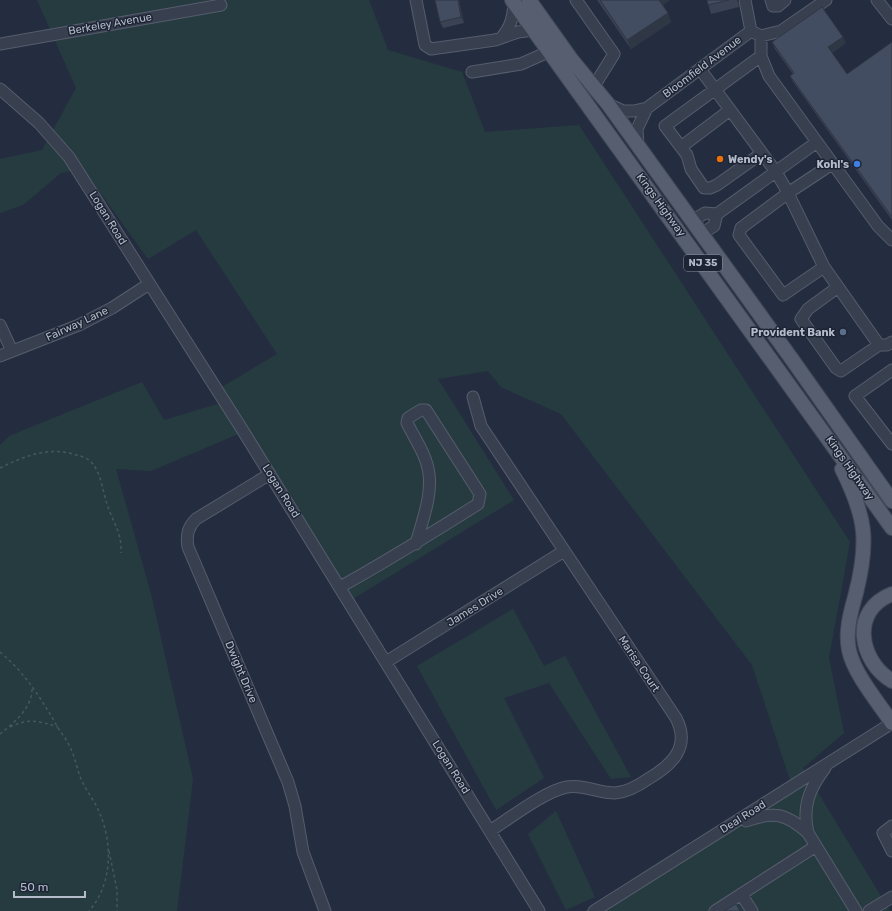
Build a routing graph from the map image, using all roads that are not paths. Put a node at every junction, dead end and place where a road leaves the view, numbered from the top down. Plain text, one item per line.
1 (416, 0) edge
2 (529, 0) edge
3 (576, 0) edge
4 (745, 0) edge
5 (771, 0) edge
6 (785, 0) edge
7 (826, 0) edge
8 (877, 0) edge
9 (513, 1) edge
10 (221, 4) dead end
11 (892, 19) edge
12 (533, 30) junction
13 (756, 33) junction
14 (501, 38) junction
15 (0, 44) edge
16 (548, 52) junction
17 (761, 56) junction
18 (700, 69) junction
19 (472, 72) dead end
20 (594, 86) junction
21 (0, 89) edge
22 (715, 89) junction
23 (608, 104) junction
24 (647, 108) junction
25 (730, 110) junction
26 (817, 142) junction
27 (681, 147) junction
28 (639, 149) junction
29 (762, 153) junction
30 (832, 164) junction
31 (776, 172) junction
32 (788, 193) junction
33 (717, 214) junction
34 (692, 221) junction
35 (701, 234) junction
36 (892, 240) edge
37 (824, 267) junction
38 (149, 284) junction
39 (838, 286) junction
40 (0, 325) edge
41 (892, 342) edge
42 (879, 345) junction
43 (12, 351) junction
44 (0, 356) edge
45 (892, 370) edge
46 (473, 396) dead end
47 (822, 429) junction
48 (892, 444) edge
49 (866, 465) junction
50 (270, 474) junction
51 (892, 487) edge
52 (892, 501) edge
53 (892, 528) edge
54 (416, 544) junction
55 (564, 552) junction
56 (340, 587) junction
57 (892, 594) edge
58 (386, 662) junction
59 (892, 681) edge
60 (892, 723) edge
61 (829, 763) junction
62 (892, 826) edge
63 (728, 827) junction
64 (490, 831) junction
65 (808, 833) junction
66 (816, 846) junction
67 (892, 850) edge
68 (741, 894) junction
69 (892, 897) edge
70 (325, 911) edge
71 (539, 911) edge
72 (594, 911) edge
73 (714, 911) edge
74 (752, 911) edge
75 (856, 911) edge
76 (869, 911) edge

1 - 14 street
2 - 20 main road, Kings Highway / NJ 35
3 - 20 street
4 - 13 street, Bloomfield Avenue
5 - 6 street
7 - 13 street
8 - 11 street
9 - 12 main road, Kings Highway / NJ 35
9 - 14 street
10 - 15 street, Berkeley Avenue
12 - 14 street
12 - 16 main road, Kings Highway / NJ 35
13 - 17 street
13 - 18 street, Bloomfield Avenue
16 - 19 street
16 - 47 main road, Kings Highway / NJ 35
17 - 22 street
17 - 26 street
18 - 22 street
18 - 24 street, Bloomfield Avenue
20 - 23 main road, Kings Highway / NJ 35
21 - 38 street, Logan Road
22 - 25 street
22 - 27 street
23 - 24 street, Bloomfield Avenue
23 - 28 main road, Kings Highway / NJ 35
24 - 28 street, Bloomfield Avenue
25 - 27 street
25 - 29 street
26 - 30 street
26 - 31 street
27 - 29 street
28 - 34 main road, Kings Highway / NJ 35
29 - 31 street
30 - 32 street
30 - 36 street
31 - 32 street
31 - 33 street
32 - 37 street
32 - 37 street
33 - 34 street
33 - 35 street
34 - 35 main road, Kings Highway / NJ 35
35 - 49 main road, Kings Highway / NJ 35
37 - 39 street
38 - 43 street, Fairway Lane
38 - 50 street, Logan Road
39 - 42 street
39 - 42 street
40 - 43 street
41 - 42 street
43 - 44 street, Fairway Lane
45 - 48 street
46 - 55 street, Marisa Court
47 - 53 main road, Kings Highway / NJ 35
47 - 60 main road
49 - 51 main road
49 - 52 main road, Kings Highway / NJ 35
50 - 56 street, Logan Road
50 - 70 street, Dwight Drive
54 - 54 street
54 - 56 street
55 - 58 street, James Drive
55 - 64 street, Marisa Court
56 - 58 street, Logan Road
57 - 59 main road
58 - 64 street, Logan Road
60 - 61 street, Deal Road
61 - 63 street, Deal Road
61 - 65 street
62 - 67 street
63 - 65 street
63 - 72 street, Deal Road
64 - 71 street, Logan Road
65 - 66 street
66 - 68 street
66 - 75 street
68 - 73 street
68 - 74 street
69 - 76 street

